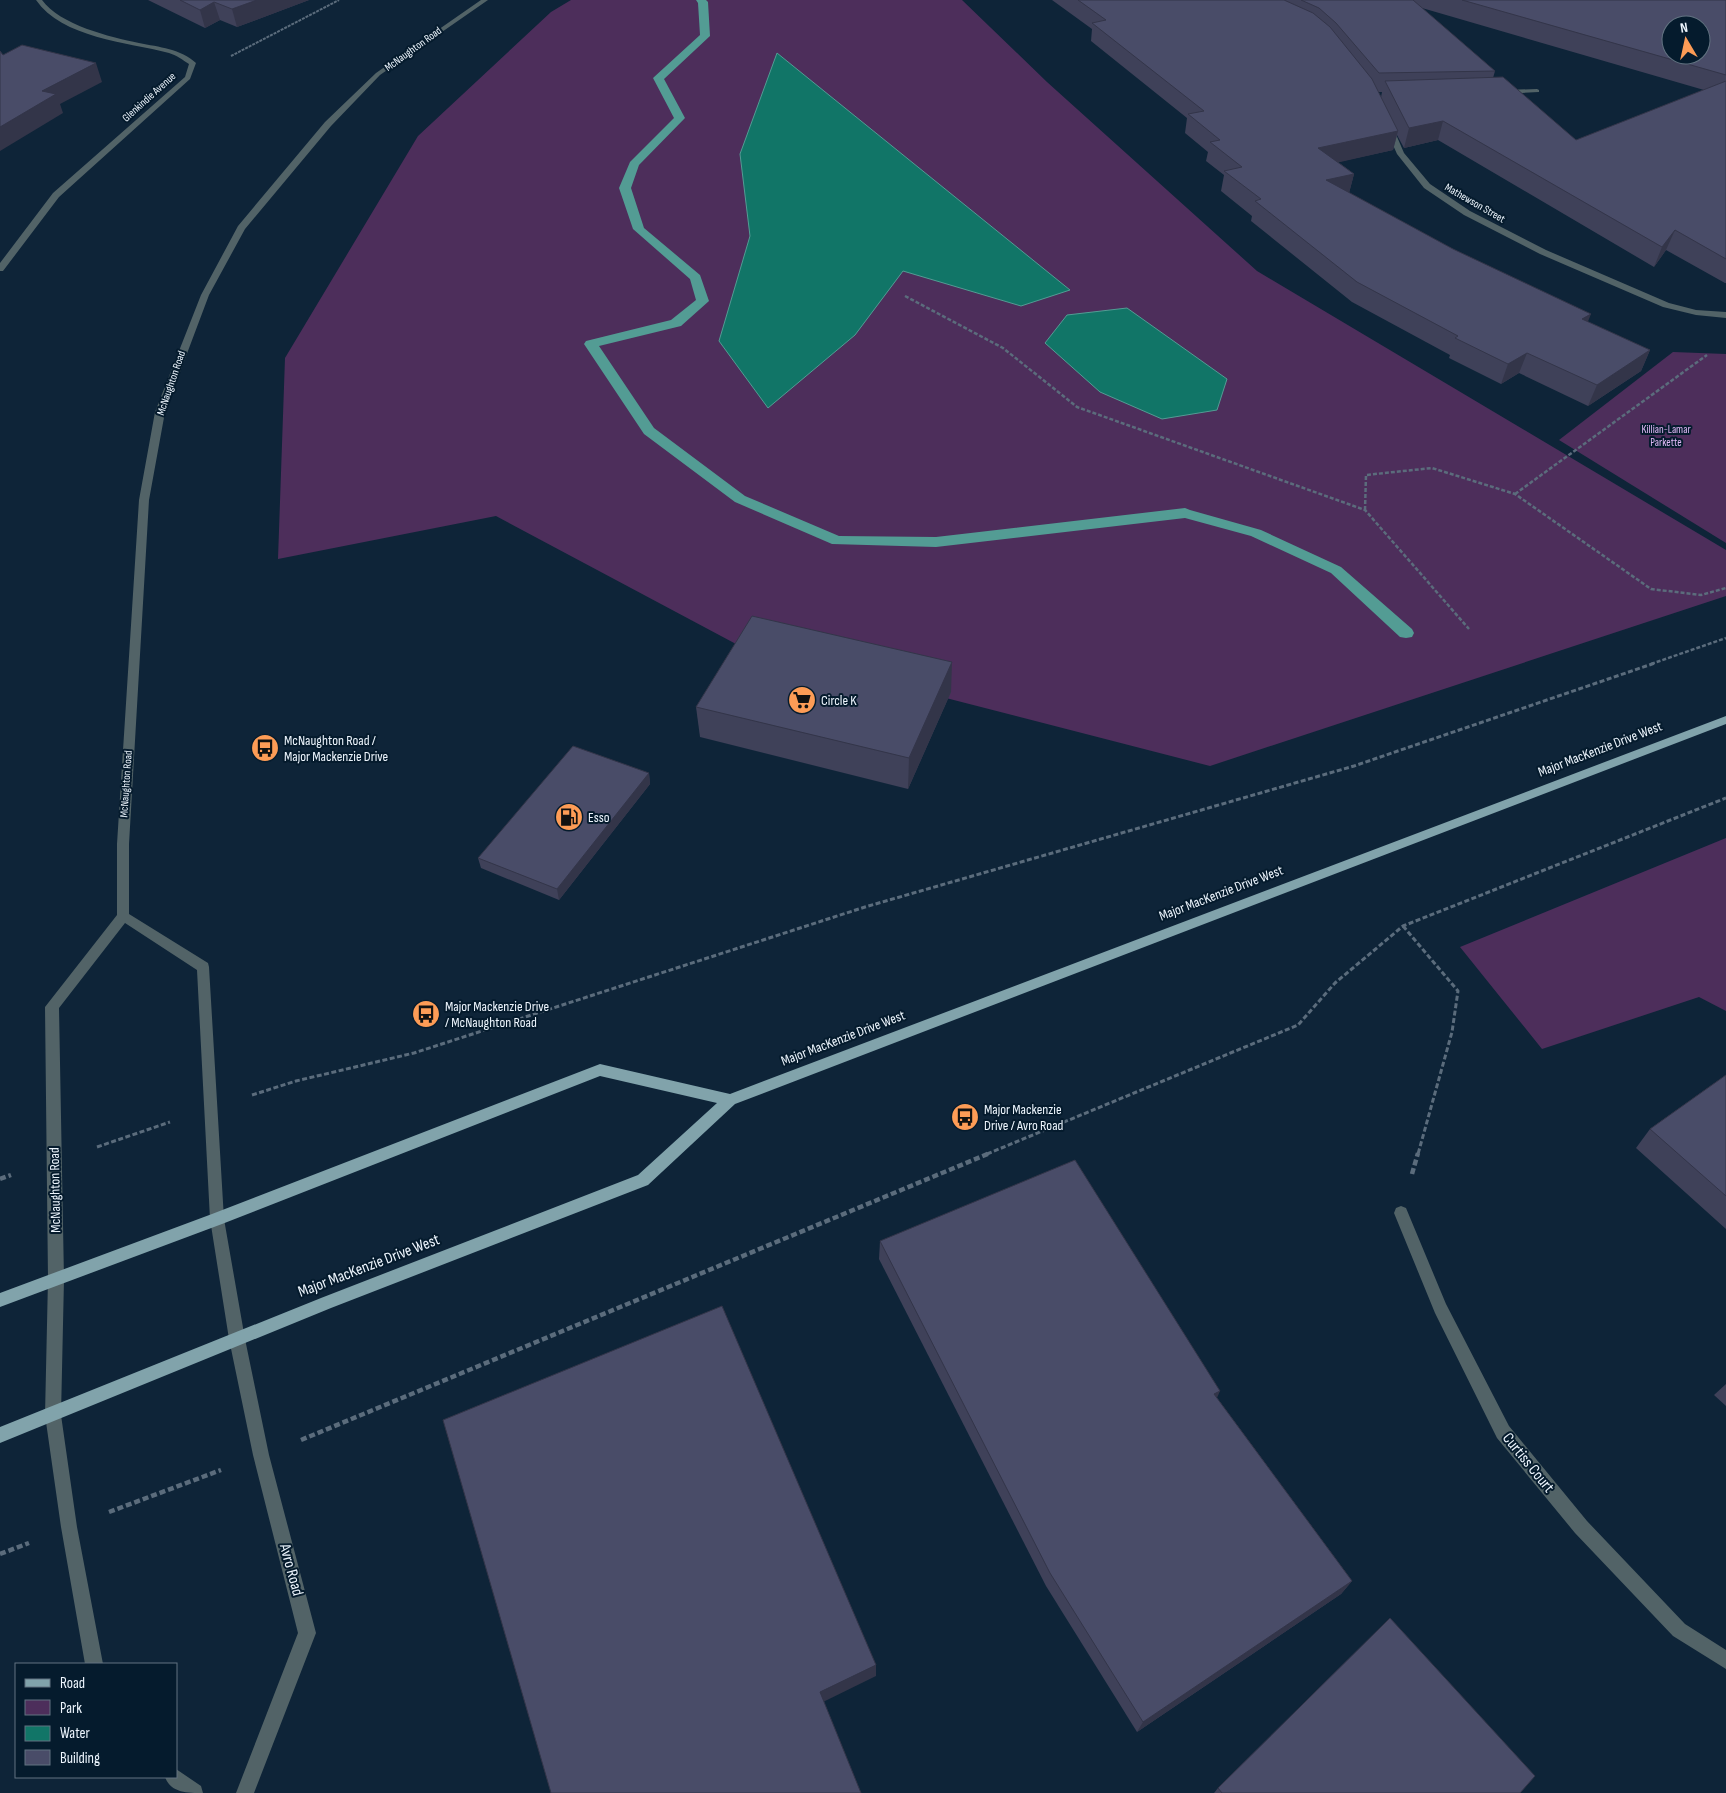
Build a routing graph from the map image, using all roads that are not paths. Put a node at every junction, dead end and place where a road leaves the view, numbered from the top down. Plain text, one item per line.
1 (39, 0) edge
2 (485, 0) edge
3 (1537, 91) dead end
4 (1498, 92) edge
5 (1386, 121) edge
6 (0, 269) edge
7 (1726, 315) edge
8 (1726, 720) edge
9 (123, 916) junction
10 (730, 1100) junction
11 (1401, 1213) road end
12 (217, 1219) junction
13 (56, 1279) junction
14 (0, 1300) edge
15 (237, 1339) junction
16 (53, 1415) junction
17 (0, 1435) edge
18 (1726, 1660) edge
19 (94, 1663) edge
20 (175, 1778) edge
21 (194, 1793) edge
22 (245, 1793) edge

1 - 6 street, Glenkindie Avenue
2 - 9 street, McNaughton Road
3 - 4 street
5 - 7 street, Mathewson Street
8 - 10 main road, Major MacKenzie Drive West
9 - 12 street
9 - 13 street, McNaughton Road
10 - 12 main road
10 - 15 main road, Major MacKenzie Drive West
11 - 18 street, Curtiss Court
12 - 13 main road
12 - 15 street, Avro Road
13 - 14 main road
13 - 16 street, McNaughton Road
15 - 16 main road, Major MacKenzie Drive West
15 - 22 street, Avro Road
16 - 17 main road, Major MacKenzie Drive West
16 - 19 street
20 - 21 street

